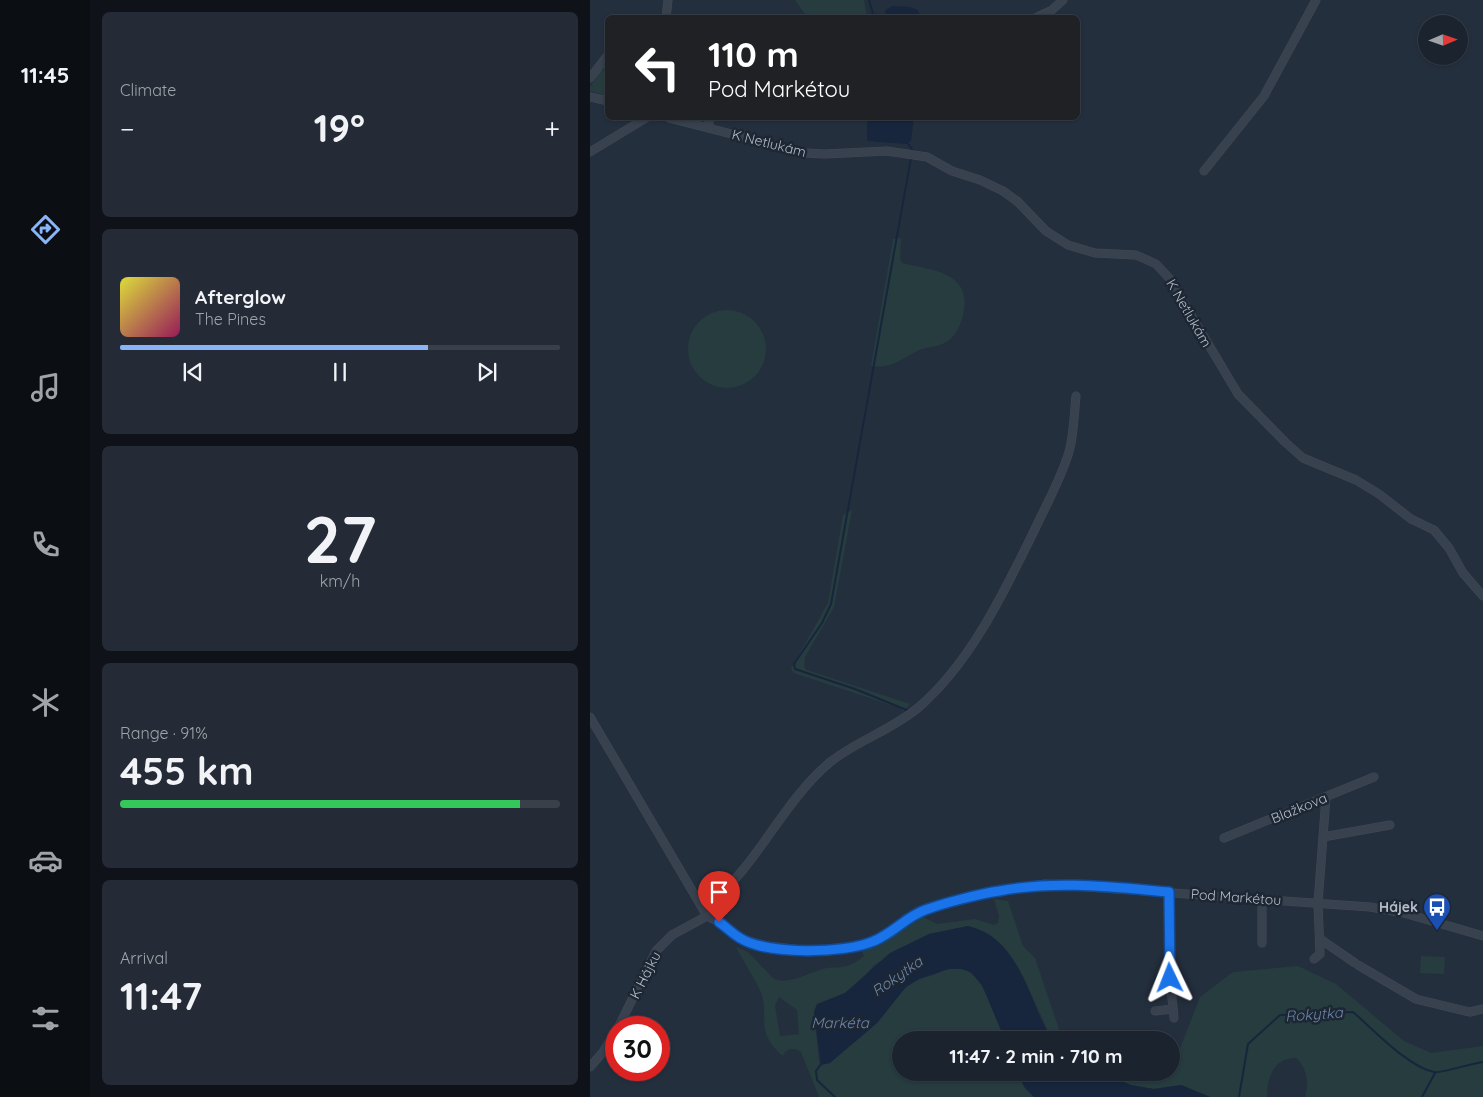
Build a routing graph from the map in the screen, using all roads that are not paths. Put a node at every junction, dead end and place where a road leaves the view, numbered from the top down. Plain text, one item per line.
1 (668, 0) edge
2 (1064, 0) edge
3 (1316, 0) edge
4 (666, 15) edge
5 (1041, 15) edge
6 (605, 59) edge
7 (590, 78) edge
8 (590, 97) edge
9 (605, 100) edge
10 (643, 120) edge
11 (677, 120) edge
12 (709, 120) edge
13 (709, 128) junction
14 (590, 152) edge
15 (1204, 171) dead end
16 (1076, 396) dead end
17 (1483, 596) edge
18 (590, 717) edge
19 (1374, 777) dead end
20 (1326, 797) junction
21 (1390, 825) dead end
22 (1323, 837) junction
23 (1224, 838) dead end
24 (1169, 892) junction
25 (1262, 899) junction
26 (1318, 903) junction
27 (707, 916) junction
28 (1483, 936) edge
29 (1320, 939) junction
30 (1262, 943) dead end
31 (1314, 959) dead end
32 (1173, 1009) junction
33 (1483, 1009) edge
34 (1155, 1011) dead end
35 (624, 1016) edge
36 (1174, 1018) dead end
37 (605, 1049) edge
38 (590, 1067) edge

1 - 4 street
2 - 5 street
3 - 15 street
6 - 7 street
8 - 9 street
10 - 14 street
11 - 13 street, K Netlukám
12 - 13 street
13 - 17 street, K Netlukám
16 - 27 street
18 - 27 street
19 - 20 street, Blažkova
20 - 22 street
20 - 23 street, Blažkova
21 - 22 street
22 - 26 street
24 - 25 street, Pod Markétou
24 - 27 street, Pod Markétou
24 - 32 street
25 - 26 street, Pod Markétou
25 - 30 street
26 - 28 street, Pod Markétou
26 - 29 street
27 - 35 street, K Hájku
29 - 31 street
29 - 33 street
32 - 34 street
32 - 36 street
37 - 38 street, K Hájku

